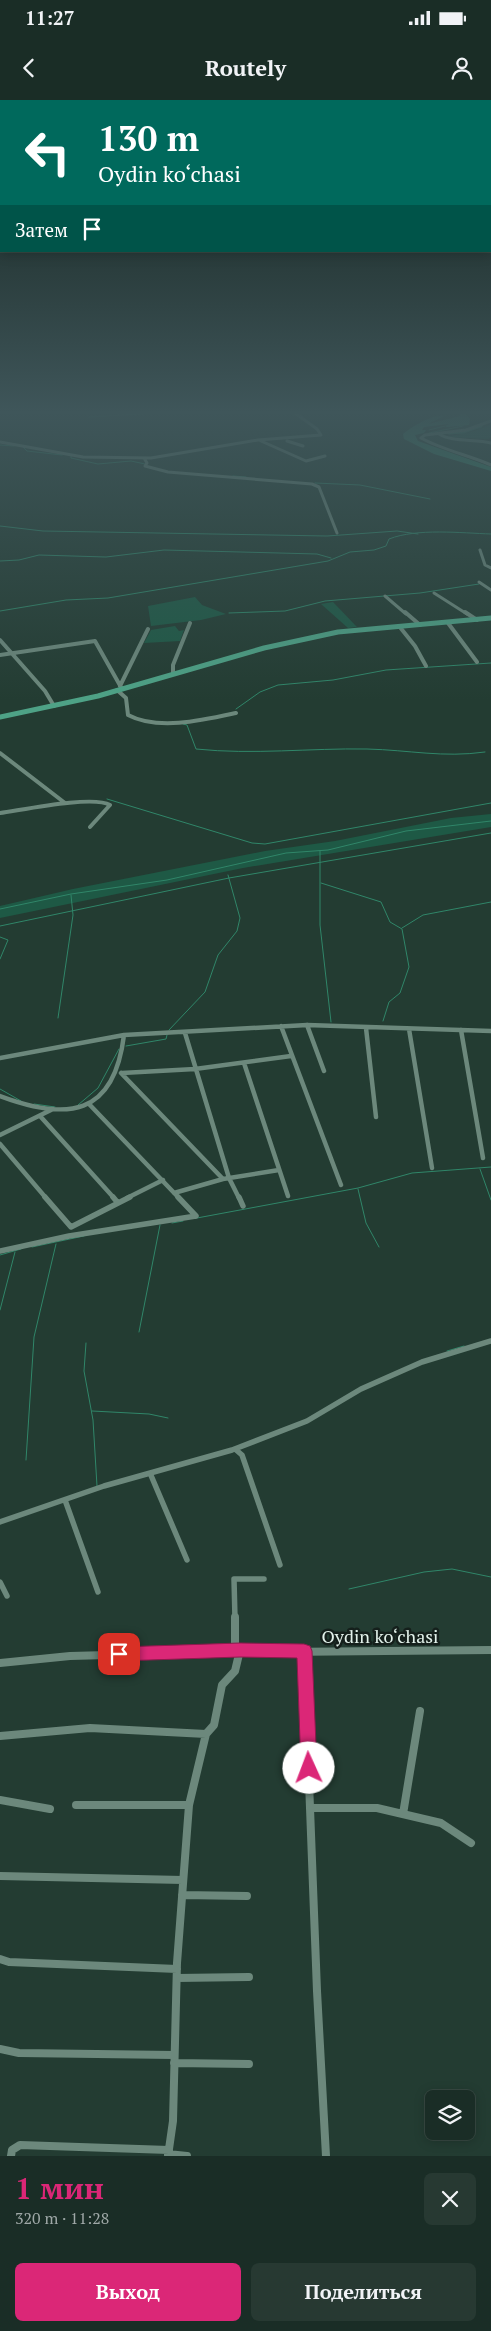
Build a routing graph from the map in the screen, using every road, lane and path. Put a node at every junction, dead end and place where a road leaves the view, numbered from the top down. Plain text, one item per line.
1 (328, 509) edge
2 (337, 533) dead end
3 (480, 550) dead end
4 (491, 568) edge
5 (478, 582) dead end
6 (491, 590) edge
7 (434, 593) dead end
8 (385, 596) dead end
9 (491, 618) edge
10 (477, 620) junction
11 (190, 623) dead end
12 (448, 623) junction
13 (420, 625) junction
14 (399, 626) junction
15 (148, 629) dead end
16 (0, 640) edge
17 (11, 654) junction
18 (0, 656) edge
19 (477, 662) dead end
20 (426, 666) dead end
21 (173, 673) junction
22 (120, 688) junction
23 (54, 706) junction
24 (236, 713) dead end
25 (0, 717) edge
26 (0, 753) edge
27 (64, 803) junction
28 (0, 813) edge
29 (90, 827) dead end
30 (307, 1025) junction
31 (281, 1026) junction
32 (366, 1028) junction
33 (409, 1029) junction
34 (461, 1030) junction
35 (491, 1030) edge
36 (185, 1033) junction
37 (124, 1035) junction
38 (291, 1056) junction
39 (0, 1058) edge
40 (244, 1063) junction
41 (195, 1069) junction
42 (116, 1070) junction
43 (324, 1071) dead end
44 (122, 1073) junction
45 (0, 1096) edge
46 (89, 1104) junction
47 (53, 1109) junction
48 (40, 1116) junction
49 (376, 1117) dead end
50 (0, 1135) edge
51 (0, 1144) edge
52 (483, 1158) dead end
53 (432, 1168) dead end
54 (279, 1170) junction
55 (226, 1178) junction
56 (162, 1180) junction
57 (340, 1185) dead end
58 (174, 1193) junction
59 (288, 1196) dead end
60 (118, 1203) junction
61 (243, 1206) dead end
62 (0, 1251) edge
63 (491, 1341) edge
64 (235, 1449) junction
65 (150, 1473) junction
66 (65, 1500) junction
67 (0, 1522) edge
68 (187, 1560) dead end
69 (280, 1565) dead end
70 (264, 1579) dead end
71 (0, 1582) edge
72 (98, 1592) dead end
73 (7, 1596) dead end
74 (237, 1650) junction
75 (491, 1650) edge
76 (304, 1651) junction
77 (0, 1663) edge
78 (420, 1712) dead end
79 (206, 1734) junction
80 (0, 1736) edge
81 (0, 1800) edge
82 (76, 1805) dead end
83 (189, 1805) junction
84 (310, 1808) junction
85 (50, 1809) dead end
86 (403, 1814) junction
87 (471, 1843) dead end
88 (0, 1876) edge
89 (184, 1880) junction
90 (182, 1895) junction
91 (247, 1896) dead end
92 (0, 1959) edge
93 (177, 1968) junction
94 (249, 1977) dead end
95 (177, 1978) junction
96 (0, 2049) edge
97 (174, 2059) junction
98 (249, 2064) dead end
99 (169, 2154) edge
100 (11, 2156) edge
101 (187, 2156) edge
102 (326, 2156) edge

1 - 2 street
3 - 4 street
5 - 6 street
7 - 10 street
8 - 13 street
9 - 10 main road
10 - 12 main road
11 - 21 street
12 - 13 main road
12 - 19 street
13 - 14 main road
14 - 20 street
14 - 21 main road
15 - 22 street
16 - 17 street
17 - 18 street
17 - 22 street
17 - 23 street
21 - 22 main road
22 - 23 main road
22 - 24 street
23 - 25 main road
26 - 27 street
27 - 28 street
27 - 29 street
30 - 31 street
30 - 32 street
30 - 43 street
31 - 36 street
31 - 38 street
32 - 33 street
32 - 49 street
33 - 34 street
33 - 53 street
34 - 35 street
34 - 52 street
36 - 37 street
36 - 41 street
37 - 39 street
37 - 42 street
38 - 40 street
38 - 57 street
40 - 41 street
40 - 54 street
41 - 44 street
41 - 55 street
42 - 44 street
42 - 46 street
44 - 55 street
45 - 47 street
46 - 47 street
46 - 56 street
47 - 48 street
48 - 50 street
48 - 60 street
51 - 60 street
54 - 55 street
54 - 59 street
55 - 58 street
55 - 61 street
56 - 58 street
56 - 60 street
58 - 62 street
63 - 64 street
64 - 65 street
64 - 69 street
65 - 66 street
65 - 68 street
66 - 67 street
66 - 72 street
70 - 74 street
71 - 73 street
74 - 76 street, Oydin ko‘chasi
74 - 77 street, Oydin ko‘chasi
74 - 79 street
75 - 76 street, Oydin ko‘chasi
76 - 84 street
78 - 86 street
79 - 80 street
79 - 83 street
81 - 85 street
82 - 83 street
83 - 89 street
84 - 86 street
84 - 102 street
86 - 87 street
88 - 89 street
89 - 90 street
90 - 91 street
90 - 93 street
92 - 93 street
93 - 95 street
94 - 95 street
95 - 97 street
96 - 97 street
97 - 98 street
97 - 99 street
99 - 100 street
99 - 101 street

